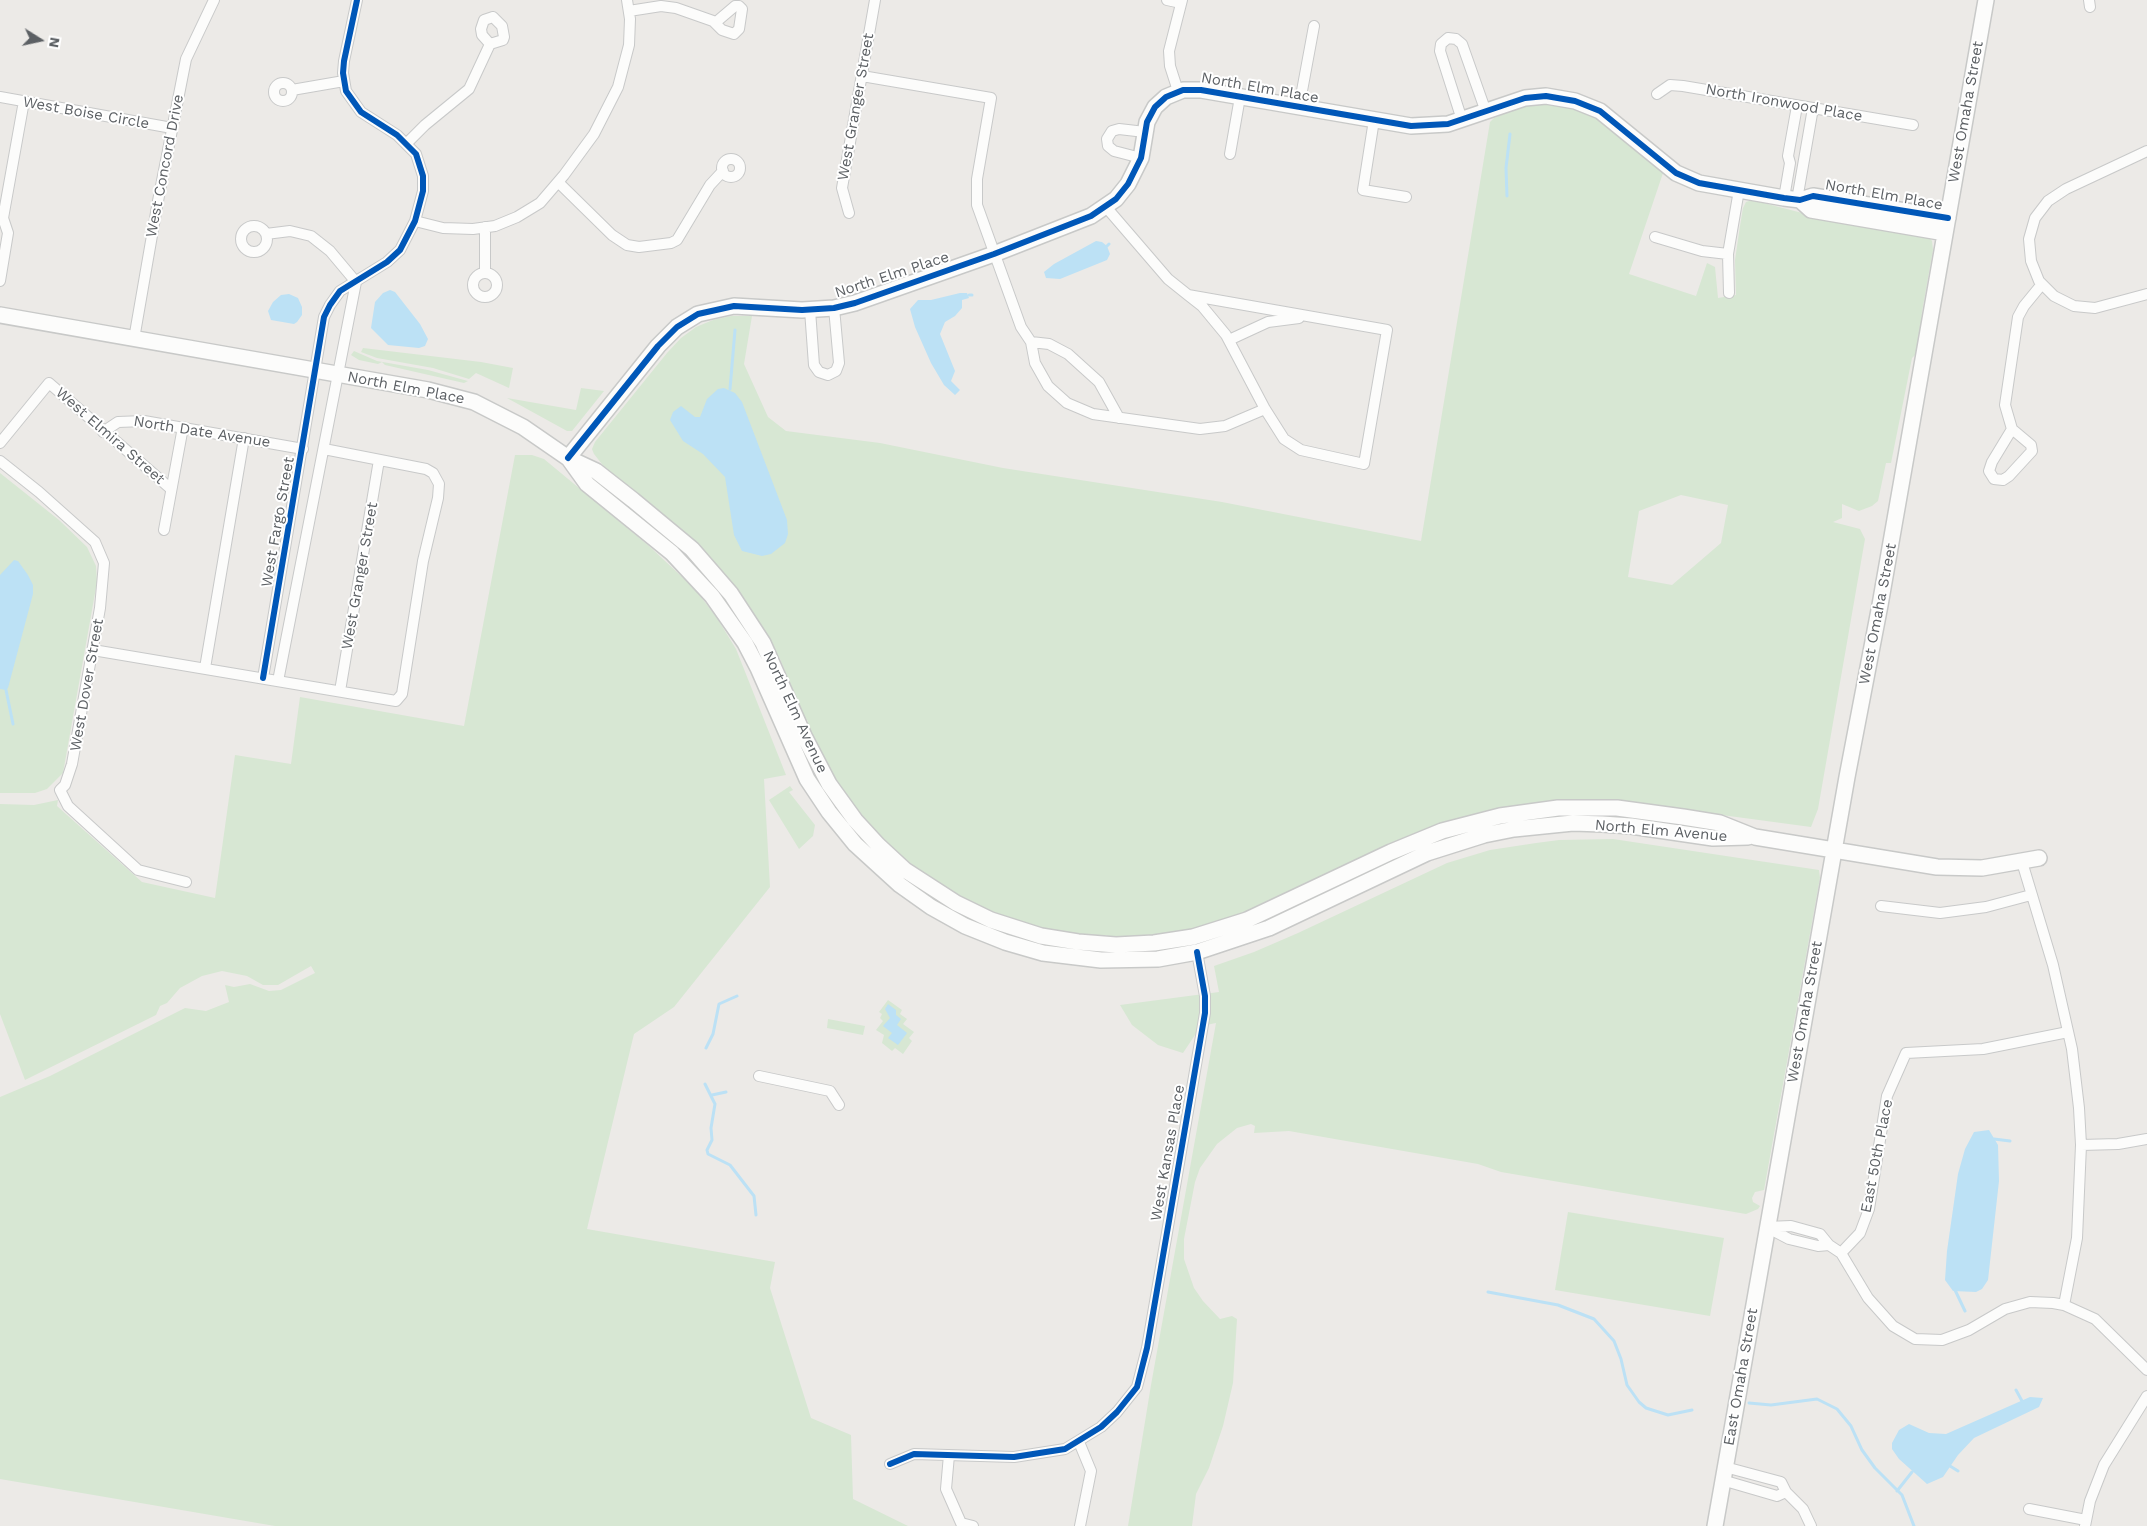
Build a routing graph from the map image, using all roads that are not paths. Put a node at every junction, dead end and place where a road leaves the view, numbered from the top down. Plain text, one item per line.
1 (214, 0) edge
2 (357, 0) edge
3 (875, 0) edge
4 (1167, 0) edge
5 (1986, 0) edge
6 (1182, 2) edge
7 (628, 5) edge
8 (716, 23) dead end
9 (1314, 26) dead end
10 (490, 44) dead end
11 (862, 76) junction
12 (344, 81) junction
13 (292, 90) dead end
14 (1178, 91) junction
15 (1657, 94) dead end
16 (0, 97) edge
17 (1240, 97) junction
18 (24, 101) junction
19 (1798, 106) junction
20 (1299, 108) junction
21 (1813, 108) junction
22 (1486, 112) junction
23 (1374, 120) junction
24 (1462, 120) junction
25 (1913, 126) dead end
26 (172, 128) junction
27 (1145, 132) junction
28 (407, 143) junction
29 (2147, 150) edge
30 (1230, 154) dead end
31 (1141, 158) junction
32 (723, 171) dead end
33 (558, 182) junction
34 (1739, 190) junction
35 (1406, 197) dead end
36 (1794, 199) junction
37 (1106, 207) junction
38 (849, 213) dead end
39 (2, 220) edge
40 (415, 221) junction
41 (1946, 226) junction
42 (486, 227) junction
43 (266, 234) dead end
44 (1655, 237) dead end
45 (994, 254) junction
46 (1728, 254) junction
47 (484, 273) dead end
48 (0, 281) edge
49 (356, 282) junction
50 (2041, 282) junction
51 (1729, 293) dead end
52 (2147, 294) edge
53 (1188, 295) junction
54 (834, 308) junction
55 (810, 310) junction
56 (0, 315) edge
57 (1310, 316) junction
58 (134, 339) junction
59 (1229, 340) junction
60 (1031, 342) junction
61 (315, 371) junction
62 (337, 374) junction
63 (1265, 409) junction
64 (1119, 418) junction
65 (183, 427) junction
66 (2012, 429) junction
67 (103, 432) junction
68 (244, 438) junction
69 (0, 444) edge
70 (303, 448) junction
71 (324, 449) junction
72 (568, 458) junction
73 (379, 460) junction
74 (0, 461) edge
75 (171, 489) junction
76 (164, 530) dead end
77 (93, 650) junction
78 (205, 668) junction
79 (263, 678) junction
80 (278, 681) junction
81 (340, 691) junction
82 (855, 820) junction
83 (842, 830) junction
84 (1755, 837) junction
85 (1834, 850) junction
86 (2040, 858) dead end
87 (2022, 862) junction
88 (186, 882) dead end
89 (2031, 896) junction
90 (1881, 906) dead end
91 (991, 920) junction
92 (985, 935) junction
93 (1193, 937) junction
94 (1197, 952) junction
95 (2068, 1032) junction
96 (758, 1076) dead end
97 (839, 1106) dead end
98 (2147, 1139) edge
99 (2081, 1146) junction
100 (1767, 1227) junction
101 (1841, 1254) junction
102 (2064, 1305) junction
103 (2147, 1370) edge
104 (2147, 1396) edge
105 (1079, 1442) junction
106 (949, 1455) junction
107 (890, 1464) dead end
108 (1724, 1474) junction
109 (1766, 1478) junction
110 (1763, 1492) junction
111 (1786, 1492) junction
112 (2029, 1509) dead end
113 (2085, 1523) edge
114 (973, 1526) edge
115 (1080, 1526) edge
116 (1715, 1526) edge
117 (1812, 1526) edge

1 - 26 street, West Concord Drive
2 - 12 street
3 - 11 street, West Granger Street
4 - 6 street
5 - 41 main road, West Omaha Street
6 - 14 street
7 - 8 street
7 - 33 street
9 - 20 street
10 - 28 street
11 - 38 street, West Granger Street
11 - 45 street
12 - 13 street
12 - 28 street
14 - 17 main road, North Elm Place
14 - 27 main road, North Elm Place
15 - 19 street, North Ironwood Place
16 - 18 street, West Boise Circle
17 - 20 main road, North Elm Place
17 - 30 street
18 - 26 street, West Boise Circle
18 - 39 street
19 - 21 street, North Ironwood Place
19 - 36 street
20 - 23 main road, North Elm Place
21 - 25 street, North Ironwood Place
21 - 36 street
22 - 24 main road, North Elm Place
22 - 24 street
22 - 34 main road, North Elm Place
23 - 24 main road, North Elm Place
23 - 35 street
26 - 58 street, West Concord Drive
27 - 31 main road, North Elm Place
27 - 31 street
28 - 40 street
29 - 50 street
31 - 37 main road, North Elm Place
32 - 33 street
33 - 42 street
34 - 36 main road, North Elm Place
34 - 46 street
36 - 41 main road, North Elm Place
37 - 45 main road, North Elm Place
37 - 53 street
39 - 48 street
40 - 42 street
40 - 49 street
41 - 85 main road, West Omaha Street
42 - 47 street
43 - 49 street
44 - 46 street
45 - 54 main road, North Elm Place
45 - 60 street
46 - 51 street
49 - 61 street
49 - 62 street
50 - 52 street
50 - 66 street
53 - 57 street
53 - 59 street
54 - 55 main road, North Elm Place
54 - 55 street
55 - 72 main road, North Elm Place
56 - 58 main road, North Elm Place
57 - 59 street
57 - 63 street
58 - 61 main road, North Elm Place
59 - 63 street
60 - 64 street
60 - 64 street
61 - 62 main road, North Elm Place
61 - 70 street, West Fargo Street
62 - 71 street, West Fargo Street
62 - 72 main road, North Elm Place
63 - 64 street
65 - 67 street, North Date Avenue
65 - 68 street, North Date Avenue
65 - 75 street, West Elmira Street
66 - 66 street
67 - 69 street, West Elmira Street
67 - 75 street, West Elmira Street
68 - 70 street, North Date Avenue
68 - 78 street
70 - 79 street, West Fargo Street
71 - 73 street
71 - 80 street, West Fargo Street
72 - 82 main road, North Elm Avenue
72 - 83 main road, North Elm Avenue
73 - 81 street, West Granger Street
73 - 81 street
74 - 77 street, West Dover Street
75 - 76 street, West Elmira Street
77 - 78 street
77 - 88 street, West Dover Street
78 - 79 street
79 - 80 street
80 - 81 street
82 - 83 main road
82 - 91 main road, North Elm Avenue
83 - 92 main road, North Elm Avenue
84 - 85 main road
84 - 93 main road, North Elm Avenue
84 - 94 main road, North Elm Avenue
85 - 87 main road
85 - 100 main road, West Omaha Street
86 - 87 main road
87 - 89 street
89 - 90 street
89 - 95 street
91 - 92 main road
91 - 93 main road, North Elm Avenue
92 - 94 main road, North Elm Avenue
93 - 94 main road
94 - 105 street, West Kansas Place
95 - 99 street
95 - 101 street, East 50th Place
96 - 97 street
98 - 99 street
99 - 102 street
100 - 101 street
100 - 108 main road, East Omaha Street
101 - 102 street
102 - 103 street
104 - 113 street
105 - 106 street, West Kansas Place
105 - 115 street
106 - 107 street, West Kansas Place
106 - 114 street
108 - 109 street
108 - 110 street
108 - 116 main road, East Omaha Street
109 - 110 street
109 - 111 street
110 - 111 street
111 - 117 street
112 - 113 street

